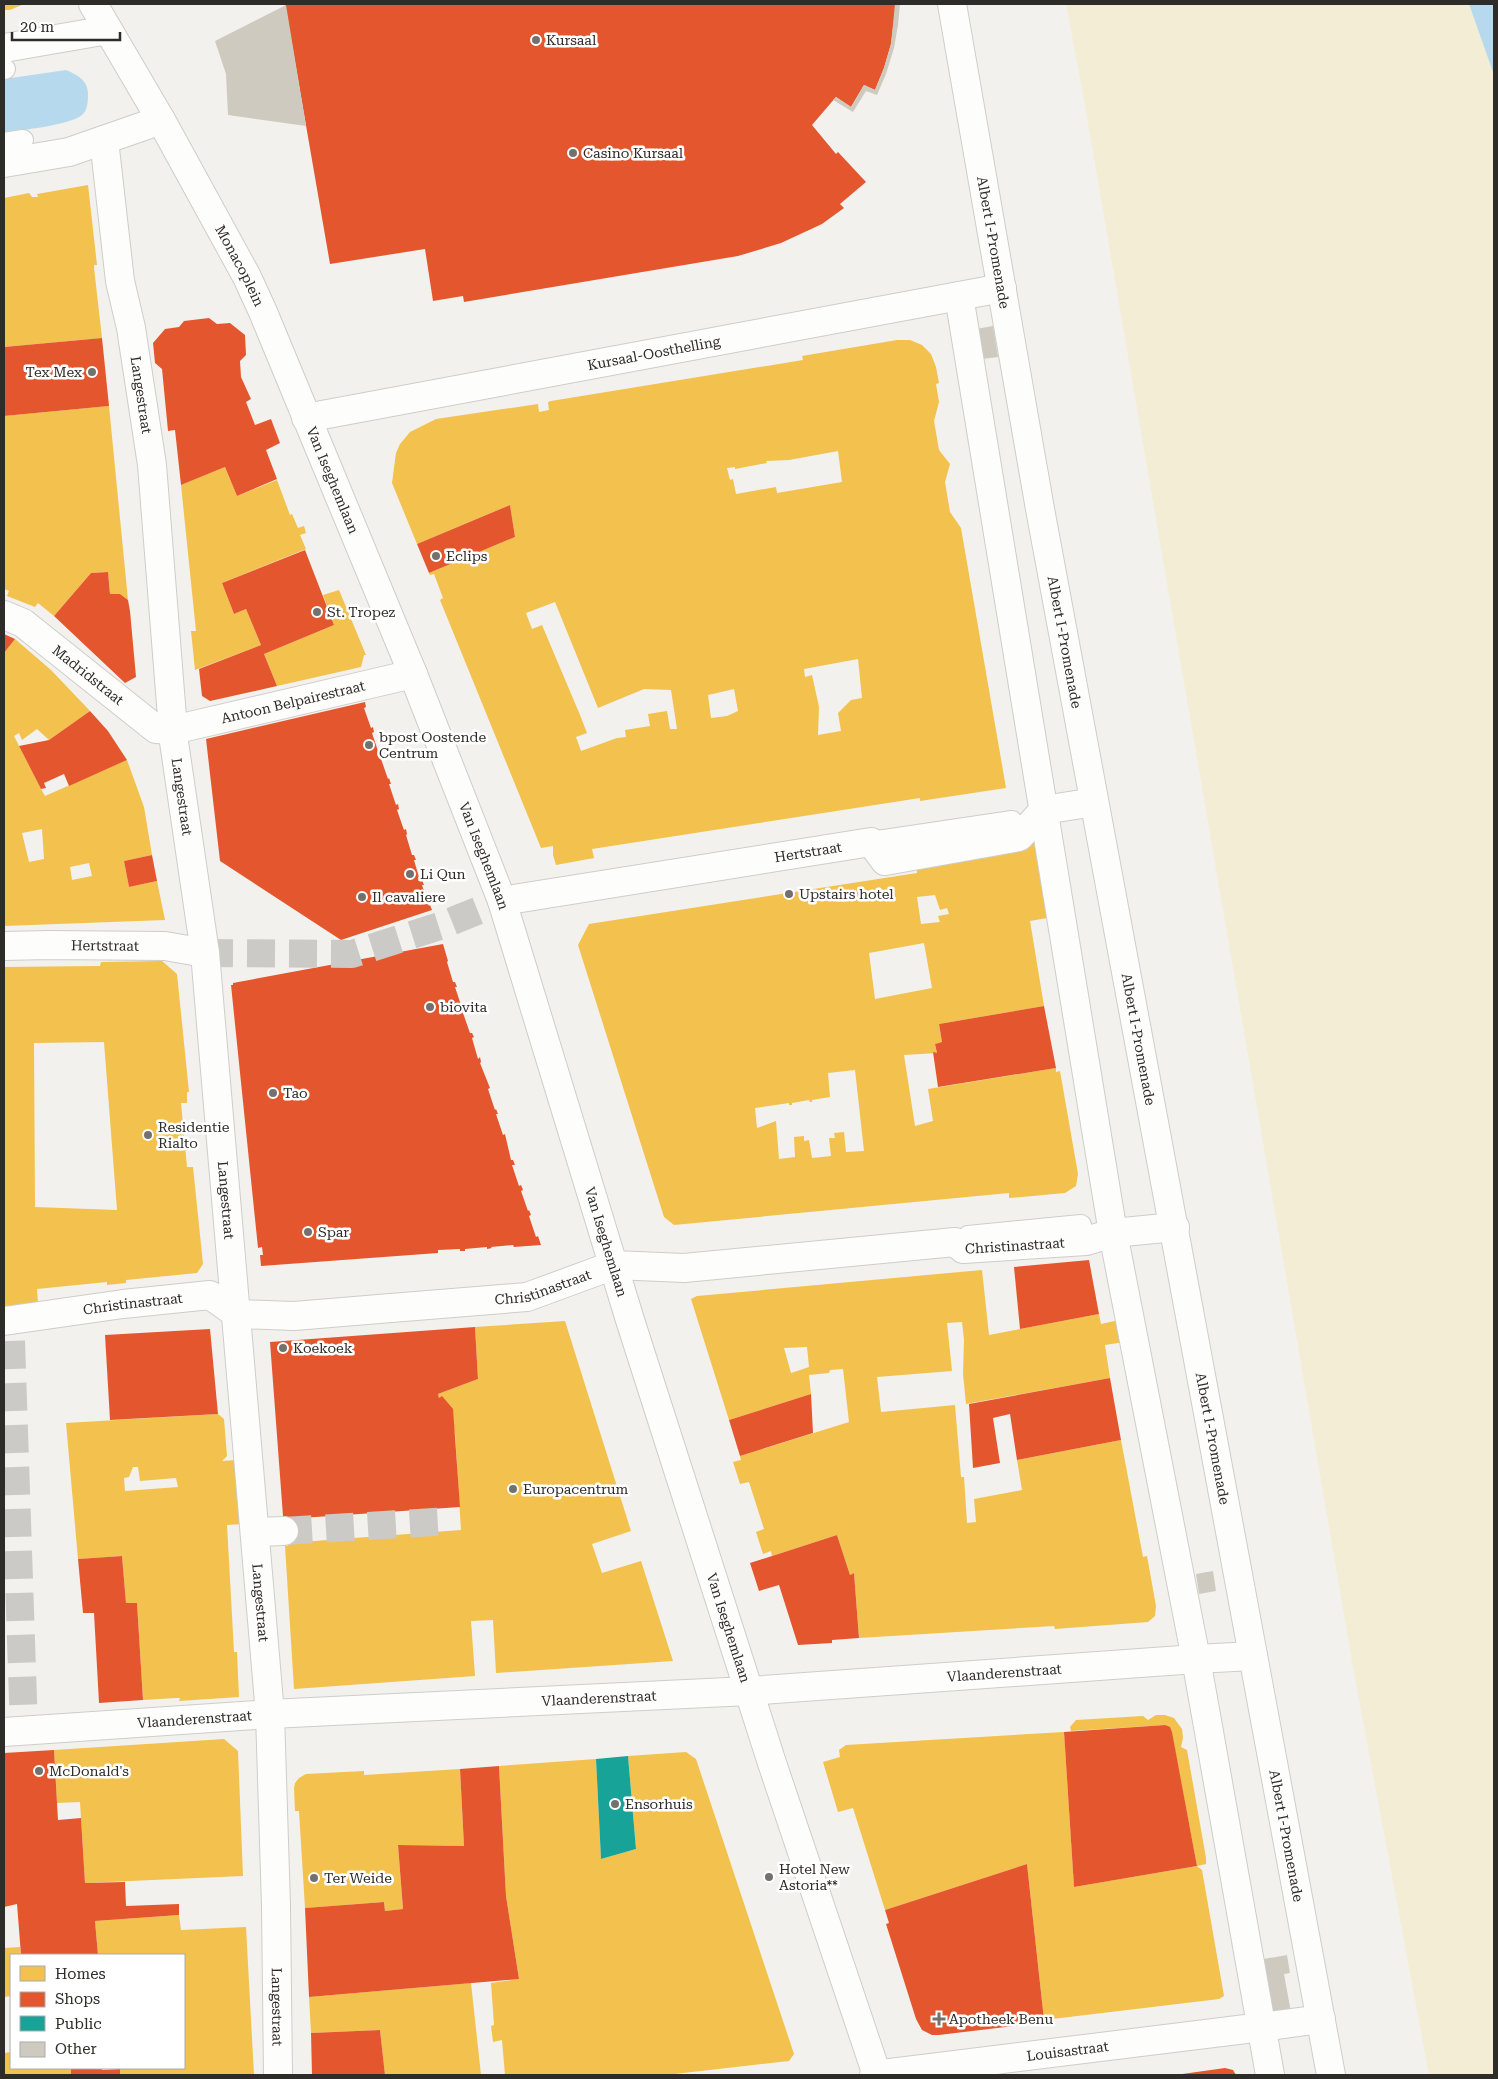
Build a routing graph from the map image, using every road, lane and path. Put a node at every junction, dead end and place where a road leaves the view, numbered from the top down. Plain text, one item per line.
1 (93, 4) edge
2 (952, 4) edge
3 (108, 30) junction
4 (4, 62) edge
5 (161, 120) junction
6 (104, 140) junction
7 (4, 163) edge
8 (1002, 288) junction
9 (958, 296) junction
10 (306, 418) junction
11 (4, 615) edge
12 (413, 674) junction
13 (173, 730) junction
14 (1094, 802) junction
15 (1044, 810) junction
16 (1012, 821) dead end
17 (871, 842) junction
18 (502, 902) junction
19 (4, 946) edge
20 (205, 953) junction
21 (1081, 1225) dead end
22 (1175, 1227) junction
23 (1113, 1233) junction
24 (955, 1242) junction
25 (614, 1265) junction
26 (237, 1314) junction
27 (8, 1328) edge
28 (284, 1530) tunnel mouth
29 (256, 1532) junction
30 (1253, 1656) junction
31 (1196, 1660) junction
32 (750, 1691) junction
33 (270, 1714) junction
34 (4, 1732) edge
35 (1321, 2019) junction
36 (1262, 2027) junction
37 (278, 2075) edge
38 (876, 2075) edge
39 (1270, 2075) edge
40 (1331, 2075) edge

1 - 3 street, Monacoplein
2 - 8 street, Albert I-Promenade
3 - 4 street
3 - 5 street, Monacoplein
5 - 6 street
5 - 10 street, Monacoplein
6 - 7 street
6 - 13 street, Langestraat
8 - 9 street, Kursaal-Oosthelling
8 - 14 street, Albert I-Promenade
9 - 10 street, Kursaal-Oosthelling
9 - 15 street
10 - 12 street, Van Iseghemlaan
11 - 13 street, Madridstraat
12 - 13 street, Antoon Belpairestraat
12 - 18 street, Van Iseghemlaan
13 - 20 street, Langestraat
14 - 15 street
14 - 22 street, Albert I-Promenade
15 - 17 street
15 - 23 street
16 - 17 lane
17 - 18 street, Hertstraat
18 - 25 street, Van Iseghemlaan
19 - 20 street, Hertstraat
20 - 26 street, Langestraat
21 - 24 lane
22 - 23 street, Christinastraat
22 - 30 street, Albert I-Promenade
23 - 24 street, Christinastraat
23 - 31 street
24 - 25 street, Christinastraat
25 - 26 street, Christinastraat
25 - 32 street, Van Iseghemlaan
26 - 27 street, Christinastraat
26 - 29 street, Langestraat
28 - 29 street
29 - 33 street, Langestraat
30 - 31 street, Vlaanderenstraat
30 - 35 street, Albert I-Promenade
31 - 32 street, Vlaanderenstraat
31 - 36 street
32 - 33 street, Vlaanderenstraat
32 - 38 street, Van Iseghemlaan
33 - 34 street, Vlaanderenstraat
33 - 37 street, Langestraat
35 - 36 street, Louisastraat
35 - 40 street, Albert I-Promenade
36 - 38 street, Louisastraat
36 - 39 street

